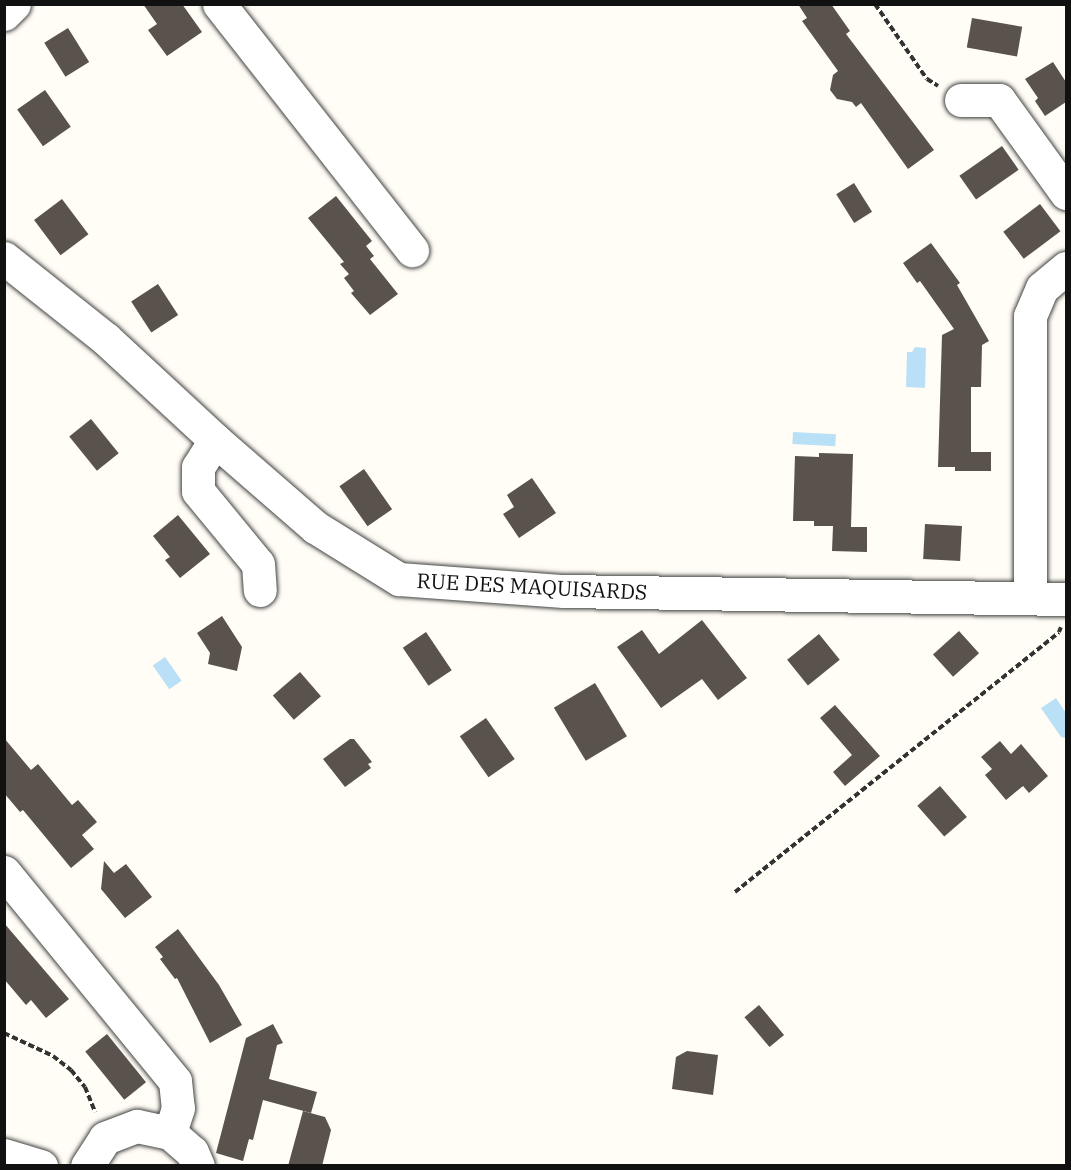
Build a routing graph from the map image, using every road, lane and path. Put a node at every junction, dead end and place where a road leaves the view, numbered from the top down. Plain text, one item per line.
1 (14, 4) edge
2 (219, 4) edge
3 (875, 4) edge
4 (4, 14) edge
5 (961, 100) joint
6 (1066, 193) edge
7 (412, 250) dead end
8 (4, 258) edge
9 (1066, 268) edge
10 (215, 440) junction
11 (260, 590) dead end
12 (1029, 598) junction
13 (1064, 611) edge
14 (4, 872) edge
15 (735, 892) dead end
16 (4, 1033) edge
17 (170, 1133) junction
18 (105, 1138) junction
19 (4, 1155) edge
20 (42, 1166) edge
21 (87, 1166) edge
22 (198, 1166) edge

1 - 4 street
2 - 7 street
3 - 5 path
5 - 6 street
8 - 10 street, RUE DES MAQUISARDS
9 - 12 street
10 - 11 street
10 - 12 street, RUE DES MAQUISARDS
12 - 13 street, RUE DES MAQUISARDS
13 - 15 path
14 - 17 street
16 - 18 path
17 - 18 street
17 - 22 street
18 - 21 street
19 - 20 street

